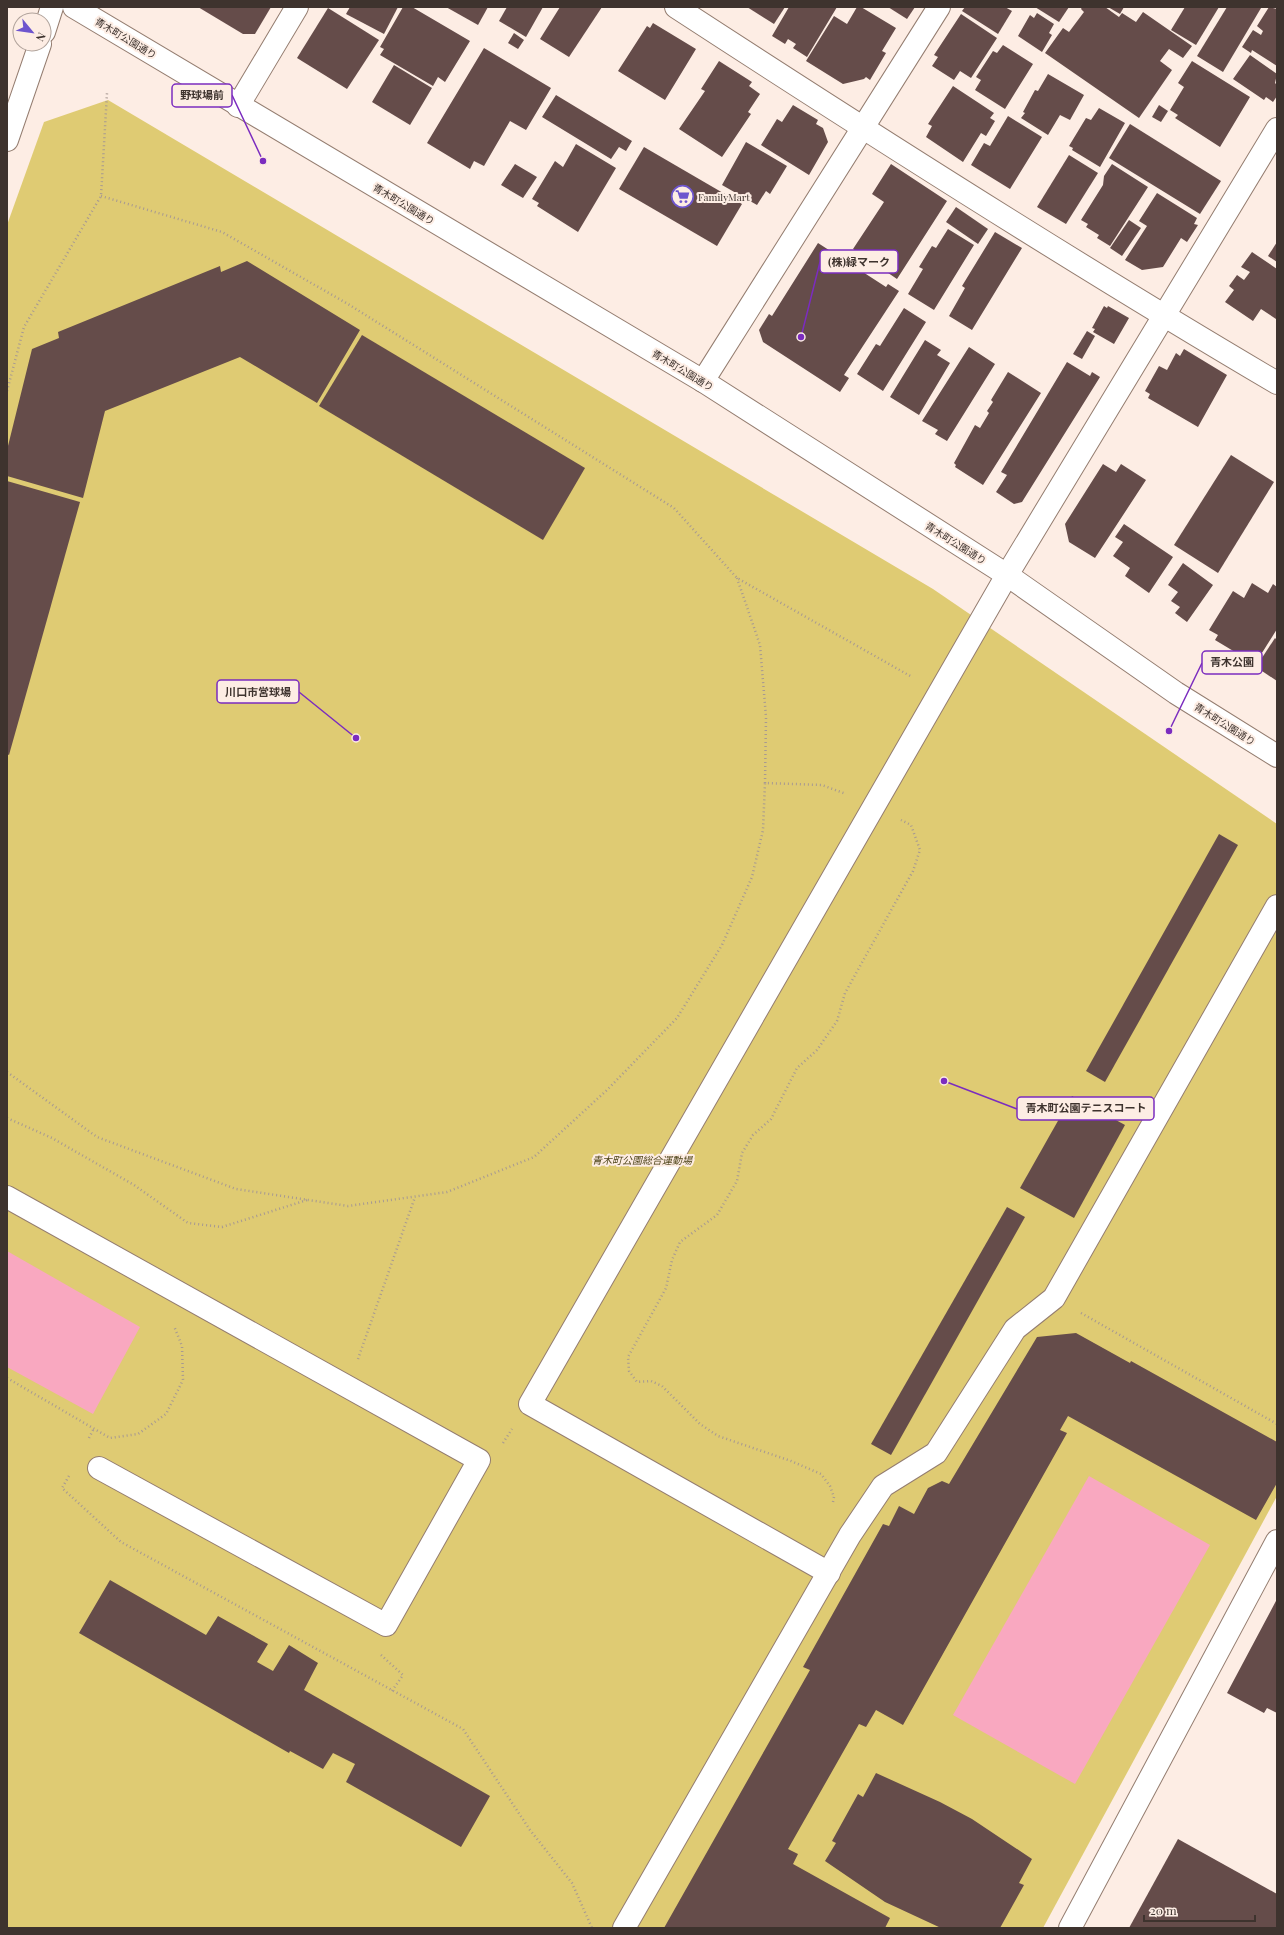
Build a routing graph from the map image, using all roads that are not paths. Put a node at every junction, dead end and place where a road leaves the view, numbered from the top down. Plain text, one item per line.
1 (74, 7) edge
2 (297, 7) edge
3 (676, 7) edge
4 (939, 7) edge
5 (37, 52) edge
6 (238, 106) junction
7 (863, 129) junction
8 (1277, 129) edge
9 (7, 140) edge
10 (1163, 315) junction
11 (703, 382) junction
12 (1277, 383) edge
13 (1007, 575) junction
14 (1277, 756) edge
15 (1277, 906) edge
16 (7, 1197) edge
17 (99, 1468) dead end
18 (1277, 1541) edge
19 (829, 1573) junction
20 (624, 1928) edge
21 (1070, 1928) edge

1 - 6 street, 青木町公園通り
2 - 6 street
3 - 7 street
4 - 7 street
5 - 9 street
6 - 11 street, 青木町公園通り
7 - 10 street
7 - 11 street
8 - 10 street
10 - 12 street
10 - 13 street
11 - 13 street, 青木町公園通り
13 - 14 street, 青木町公園通り
13 - 19 street
15 - 19 street
16 - 17 street
18 - 21 street
19 - 20 street

